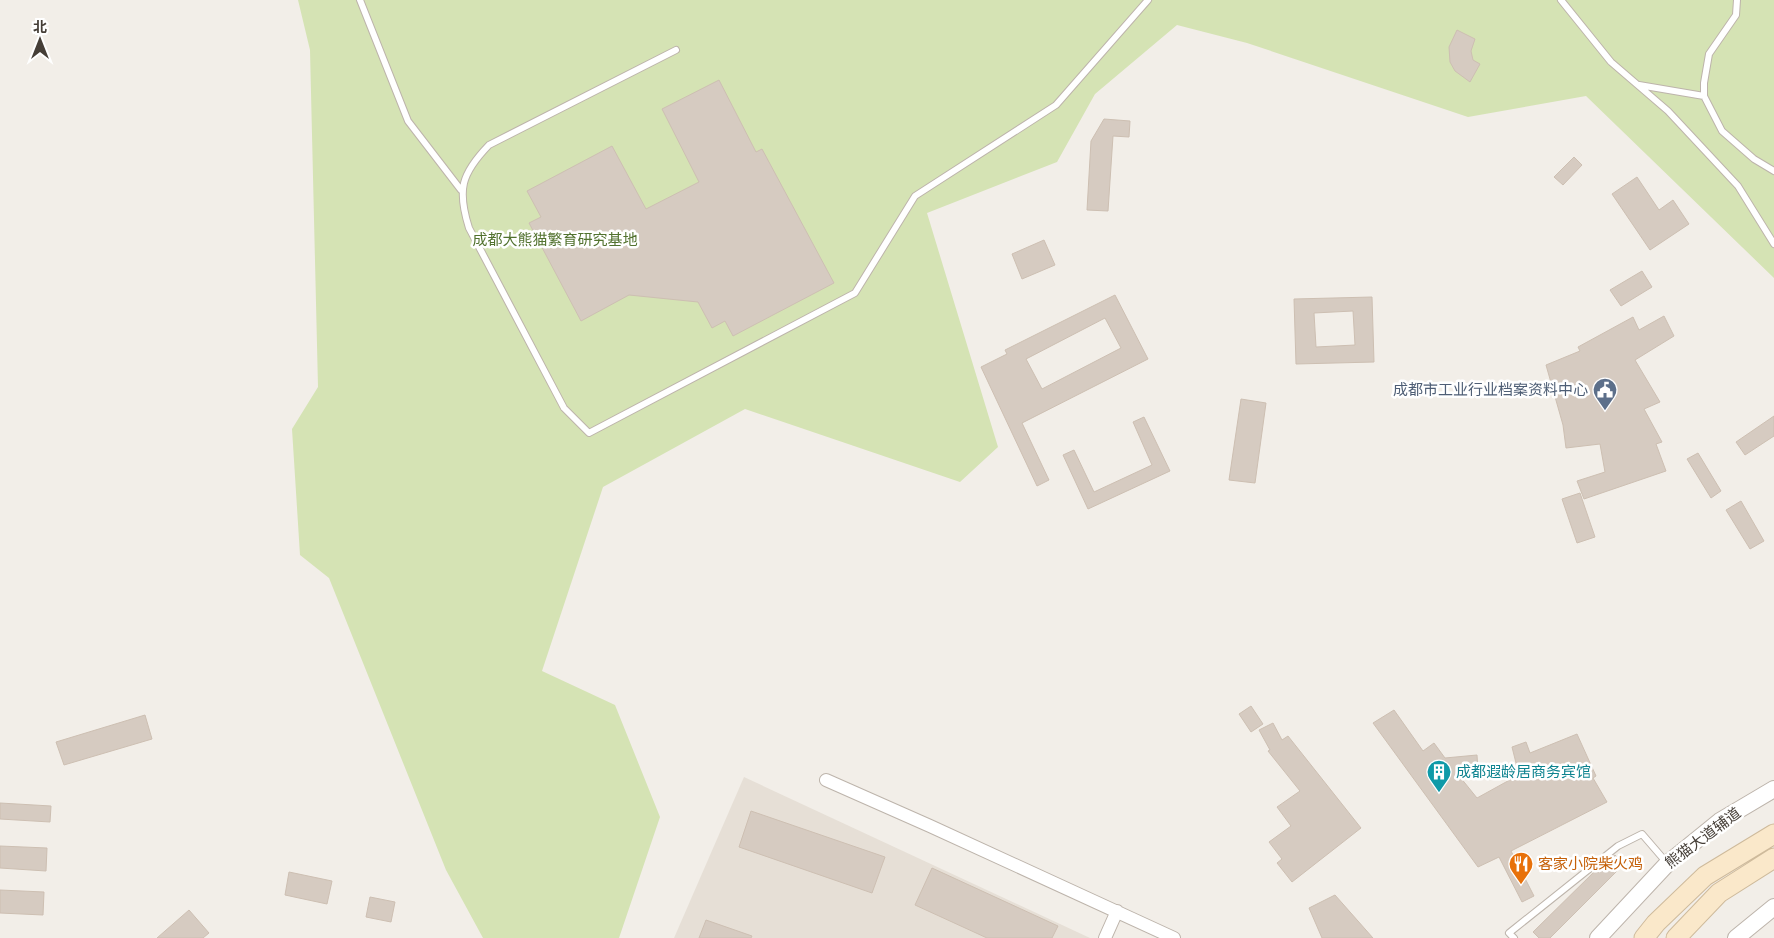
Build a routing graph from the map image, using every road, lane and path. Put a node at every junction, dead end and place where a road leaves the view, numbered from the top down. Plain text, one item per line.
1 (360, 0) edge
2 (1148, 0) edge
3 (1561, 0) edge
4 (1737, 0) edge
5 (676, 50) dead end
6 (1638, 84) junction
7 (1704, 96) junction
8 (1774, 171) edge
9 (461, 190) junction
10 (1774, 244) edge
11 (826, 780) dead end
12 (1774, 789) edge
13 (1774, 834) edge
14 (1774, 858) edge
15 (1667, 864) junction
16 (1774, 907) edge
17 (1117, 911) junction
18 (1104, 938) edge
19 (1174, 938) edge
20 (1514, 938) edge
21 (1598, 938) edge
22 (1644, 938) edge
23 (1676, 938) edge
24 (1736, 938) edge

1 - 9 lane
2 - 9 lane
3 - 6 lane
4 - 7 lane
5 - 9 lane
6 - 7 lane
6 - 10 lane
7 - 8 lane
11 - 17 street
12 - 15 street, 熊猫大道辅道
13 - 22 main road
14 - 23 main road
15 - 20 lane
15 - 21 street, 熊猫大道辅道
16 - 24 street
17 - 18 street
17 - 19 street

